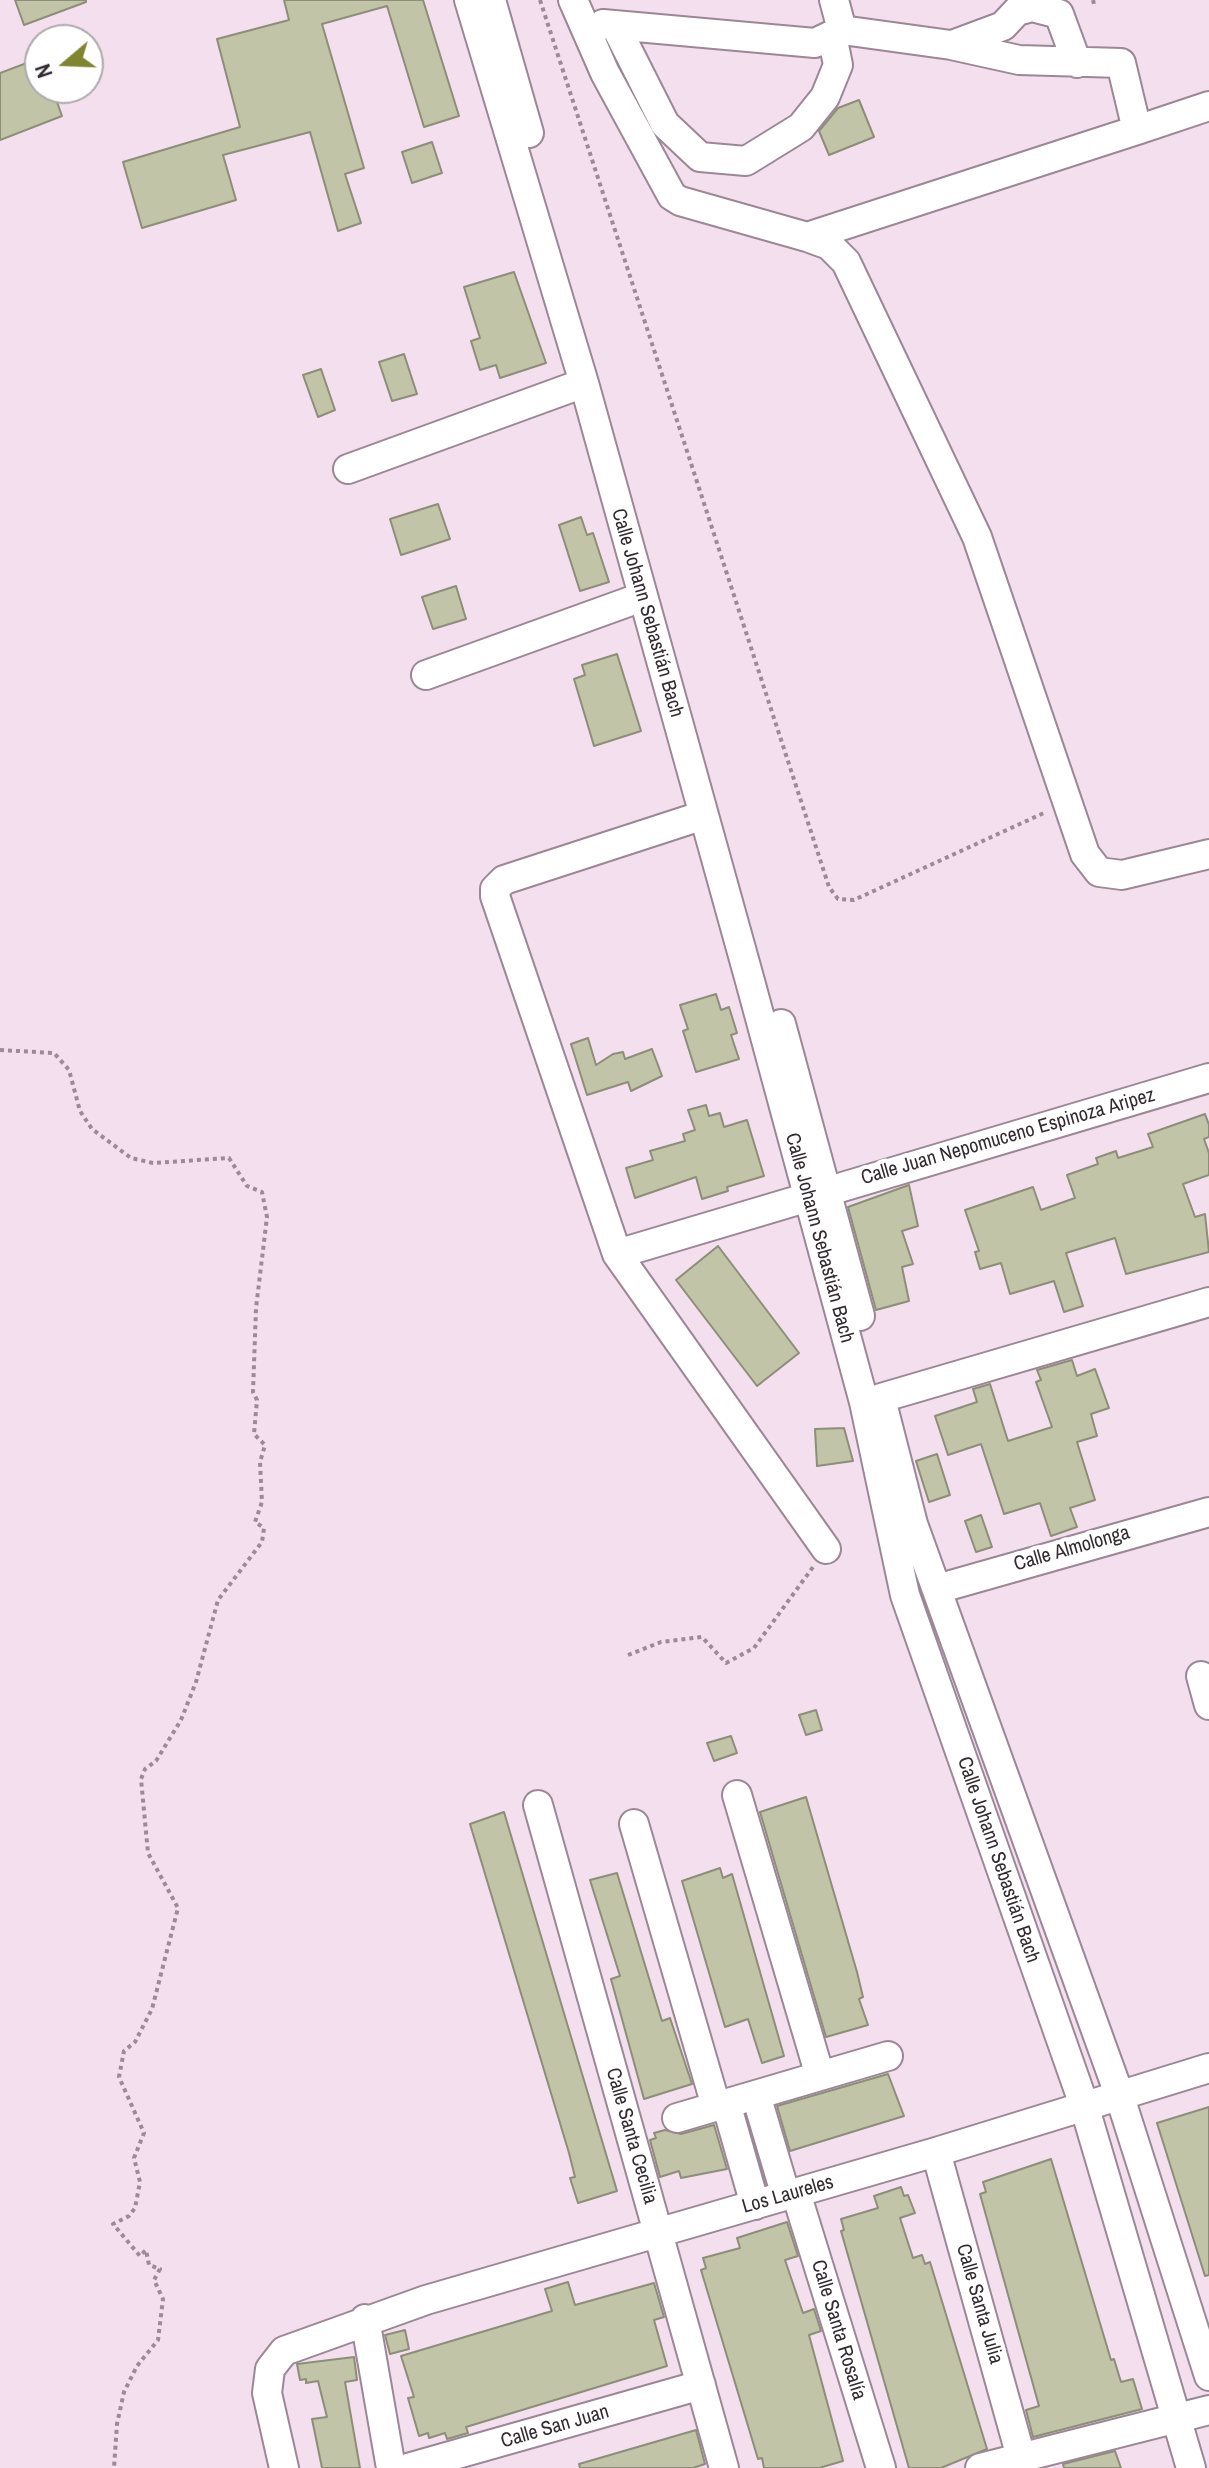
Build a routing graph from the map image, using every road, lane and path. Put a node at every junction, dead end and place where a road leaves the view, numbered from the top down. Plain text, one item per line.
1 (469, 0) edge
2 (491, 0) edge
3 (540, 0) edge
4 (834, 0) edge
5 (578, 11) edge
6 (615, 25) junction
7 (837, 33) junction
8 (951, 45) junction
9 (1077, 63) junction
10 (1209, 106) edge
11 (1137, 130) junction
12 (807, 237) junction
13 (584, 383) junction
14 (348, 469) dead end
15 (642, 597) junction
16 (426, 675) dead end
17 (1066, 802) junction
18 (704, 815) junction
19 (1209, 854) edge
20 (0, 1050) edge
21 (1209, 1078) edge
22 (818, 1193) junction
23 (617, 1254) junction
24 (1209, 1302) edge
25 (881, 1398) junction
26 (1209, 1512) edge
27 (826, 1549) joint
28 (937, 1589) junction
29 (628, 1655) dead end
30 (1201, 1676) dead end
31 (1209, 1705) edge
32 (737, 1795) dead end
33 (538, 1805) dead end
34 (634, 1824) dead end
35 (888, 2056) dead end
36 (1209, 2068) edge
37 (820, 2076) junction
38 (1119, 2094) junction
39 (756, 2095) junction
40 (721, 2105) junction
41 (1084, 2105) junction
42 (677, 2118) dead end
43 (936, 2152) junction
44 (791, 2194) junction
45 (755, 2205) junction
46 (659, 2233) junction
47 (365, 2319) junction
48 (1209, 2376) edge
49 (701, 2385) junction
50 (1209, 2410) edge
51 (1176, 2417) junction
52 (1021, 2457) junction
53 (114, 2468) edge
54 (284, 2468) edge
55 (391, 2468) edge
56 (408, 2468) edge
57 (724, 2468) edge
58 (881, 2468) edge
59 (980, 2468) edge
60 (1191, 2468) edge

1 - 13 street, Calle Johann Sebastián Bach
2 - 22 street, Calle Johann Sebastián Bach
3 - 17 path
4 - 7 street
5 - 6 street
5 - 12 street
6 - 7 street
6 - 7 street
7 - 8 street
8 - 9 street
8 - 9 street
9 - 11 street
10 - 11 street
11 - 12 street
12 - 17 street
13 - 14 street
13 - 15 street, Calle Johann Sebastián Bach
15 - 16 street
15 - 18 street, Calle Johann Sebastián Bach
17 - 19 street
18 - 22 street, Calle Johann Sebastián Bach
18 - 23 street
20 - 53 path
21 - 22 street, Calle Juan Nepomuceno Espinoza Aripez
22 - 23 street, Calle Juan Nepomuceno Espinoza Aripez
22 - 25 street, Calle Johann Sebastián Bach
22 - 41 street, Calle Johann Sebastián Bach
23 - 27 street
24 - 25 street
25 - 28 street, Calle Johann Sebastián Bach
26 - 28 street, Calle Almolonga
27 - 29 path
28 - 38 street, Calle Johann Sebastián Bach
30 - 31 street
32 - 37 street
33 - 46 street, Calle Santa Cecilia
34 - 40 street
35 - 37 street
36 - 38 street, Los Laureles
37 - 39 street
38 - 41 street, Los Laureles
38 - 48 street, Calle Johann Sebastián Bach
39 - 40 street
39 - 44 street, Calle Santa Rosalía
40 - 42 street
40 - 45 street
41 - 43 street, Los Laureles
41 - 51 street, Calle Johann Sebastián Bach
43 - 44 street, Los Laureles
43 - 52 street, Calle Santa Julia
44 - 45 street, Los Laureles
44 - 58 street, Calle Santa Rosalía
45 - 46 street, Los Laureles
46 - 47 street, Los Laureles
46 - 49 street, Calle Santa Cecilia
47 - 54 street, Los Laureles
47 - 55 street
49 - 56 street, Calle San Juan
49 - 57 street, Calle Santa Cecilia
50 - 51 street
51 - 52 street
51 - 60 street, Calle Johann Sebastián Bach
52 - 59 street

